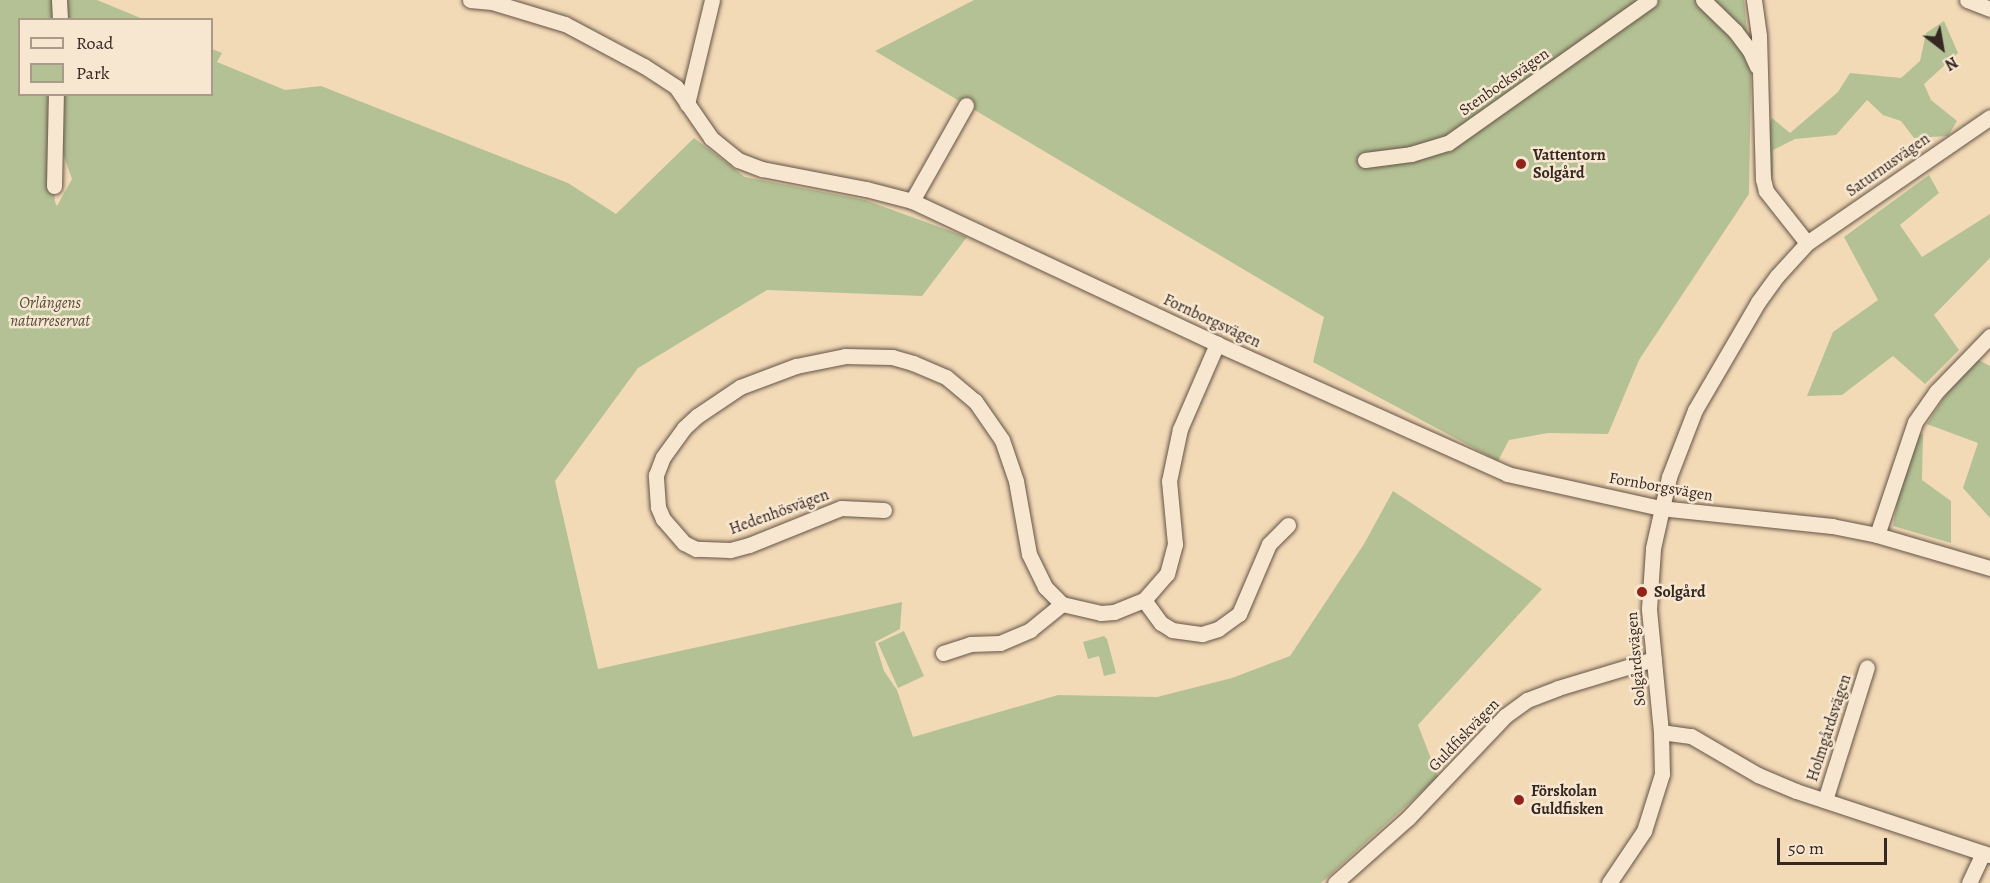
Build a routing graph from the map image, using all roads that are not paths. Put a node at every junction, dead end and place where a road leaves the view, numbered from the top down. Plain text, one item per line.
1 (59, 0) edge
2 (470, 0) edge
3 (712, 0) edge
4 (1650, 0) edge
5 (1703, 0) edge
6 (1754, 0) edge
7 (1967, 0) edge
8 (1990, 9) edge
9 (60, 18) edge
10 (1758, 69) junction
11 (56, 96) edge
12 (687, 104) junction
13 (966, 105) dead end
14 (1990, 117) edge
15 (1365, 160) dead end
16 (54, 186) dead end
17 (912, 201) junction
18 (1807, 243) junction
19 (1989, 338) edge
20 (1217, 344) junction
21 (1660, 508) junction
22 (884, 510) dead end
23 (1288, 525) dead end
24 (1877, 535) junction
25 (1990, 567) edge
26 (1144, 600) junction
27 (1062, 604) junction
28 (943, 653) dead end
29 (1654, 659) junction
30 (1867, 667) dead end
31 (1661, 732) junction
32 (1825, 800) junction
33 (1986, 854) edge
34 (1335, 883) edge
35 (1609, 883) edge
36 (1969, 883) edge

1 - 9 street
2 - 12 street, Fornborgsvägen
3 - 12 street
4 - 15 street, Stenbocksvägen
5 - 10 street
6 - 10 street
7 - 8 street
10 - 18 street
11 - 16 street
12 - 17 street, Fornborgsvägen
13 - 17 street
14 - 18 street, Saturnusvägen
17 - 20 street, Fornborgsvägen
18 - 21 street, Solgårdsvägen
19 - 24 street
20 - 21 street, Fornborgsvägen
20 - 26 street
21 - 24 street, Fornborgsvägen
21 - 29 street, Solgårdsvägen
22 - 27 street, Hedenhösvägen
23 - 26 street
24 - 25 street, Fornborgsvägen
26 - 27 street
27 - 28 street
29 - 31 street, Solgårdsvägen
29 - 34 street, Guldfiskvägen
30 - 32 street, Holmgårdsvägen
31 - 32 street, Holmgårdsvägen
31 - 35 street, Solgårdsvägen
32 - 33 street, Holmgårdsvägen
33 - 36 street

